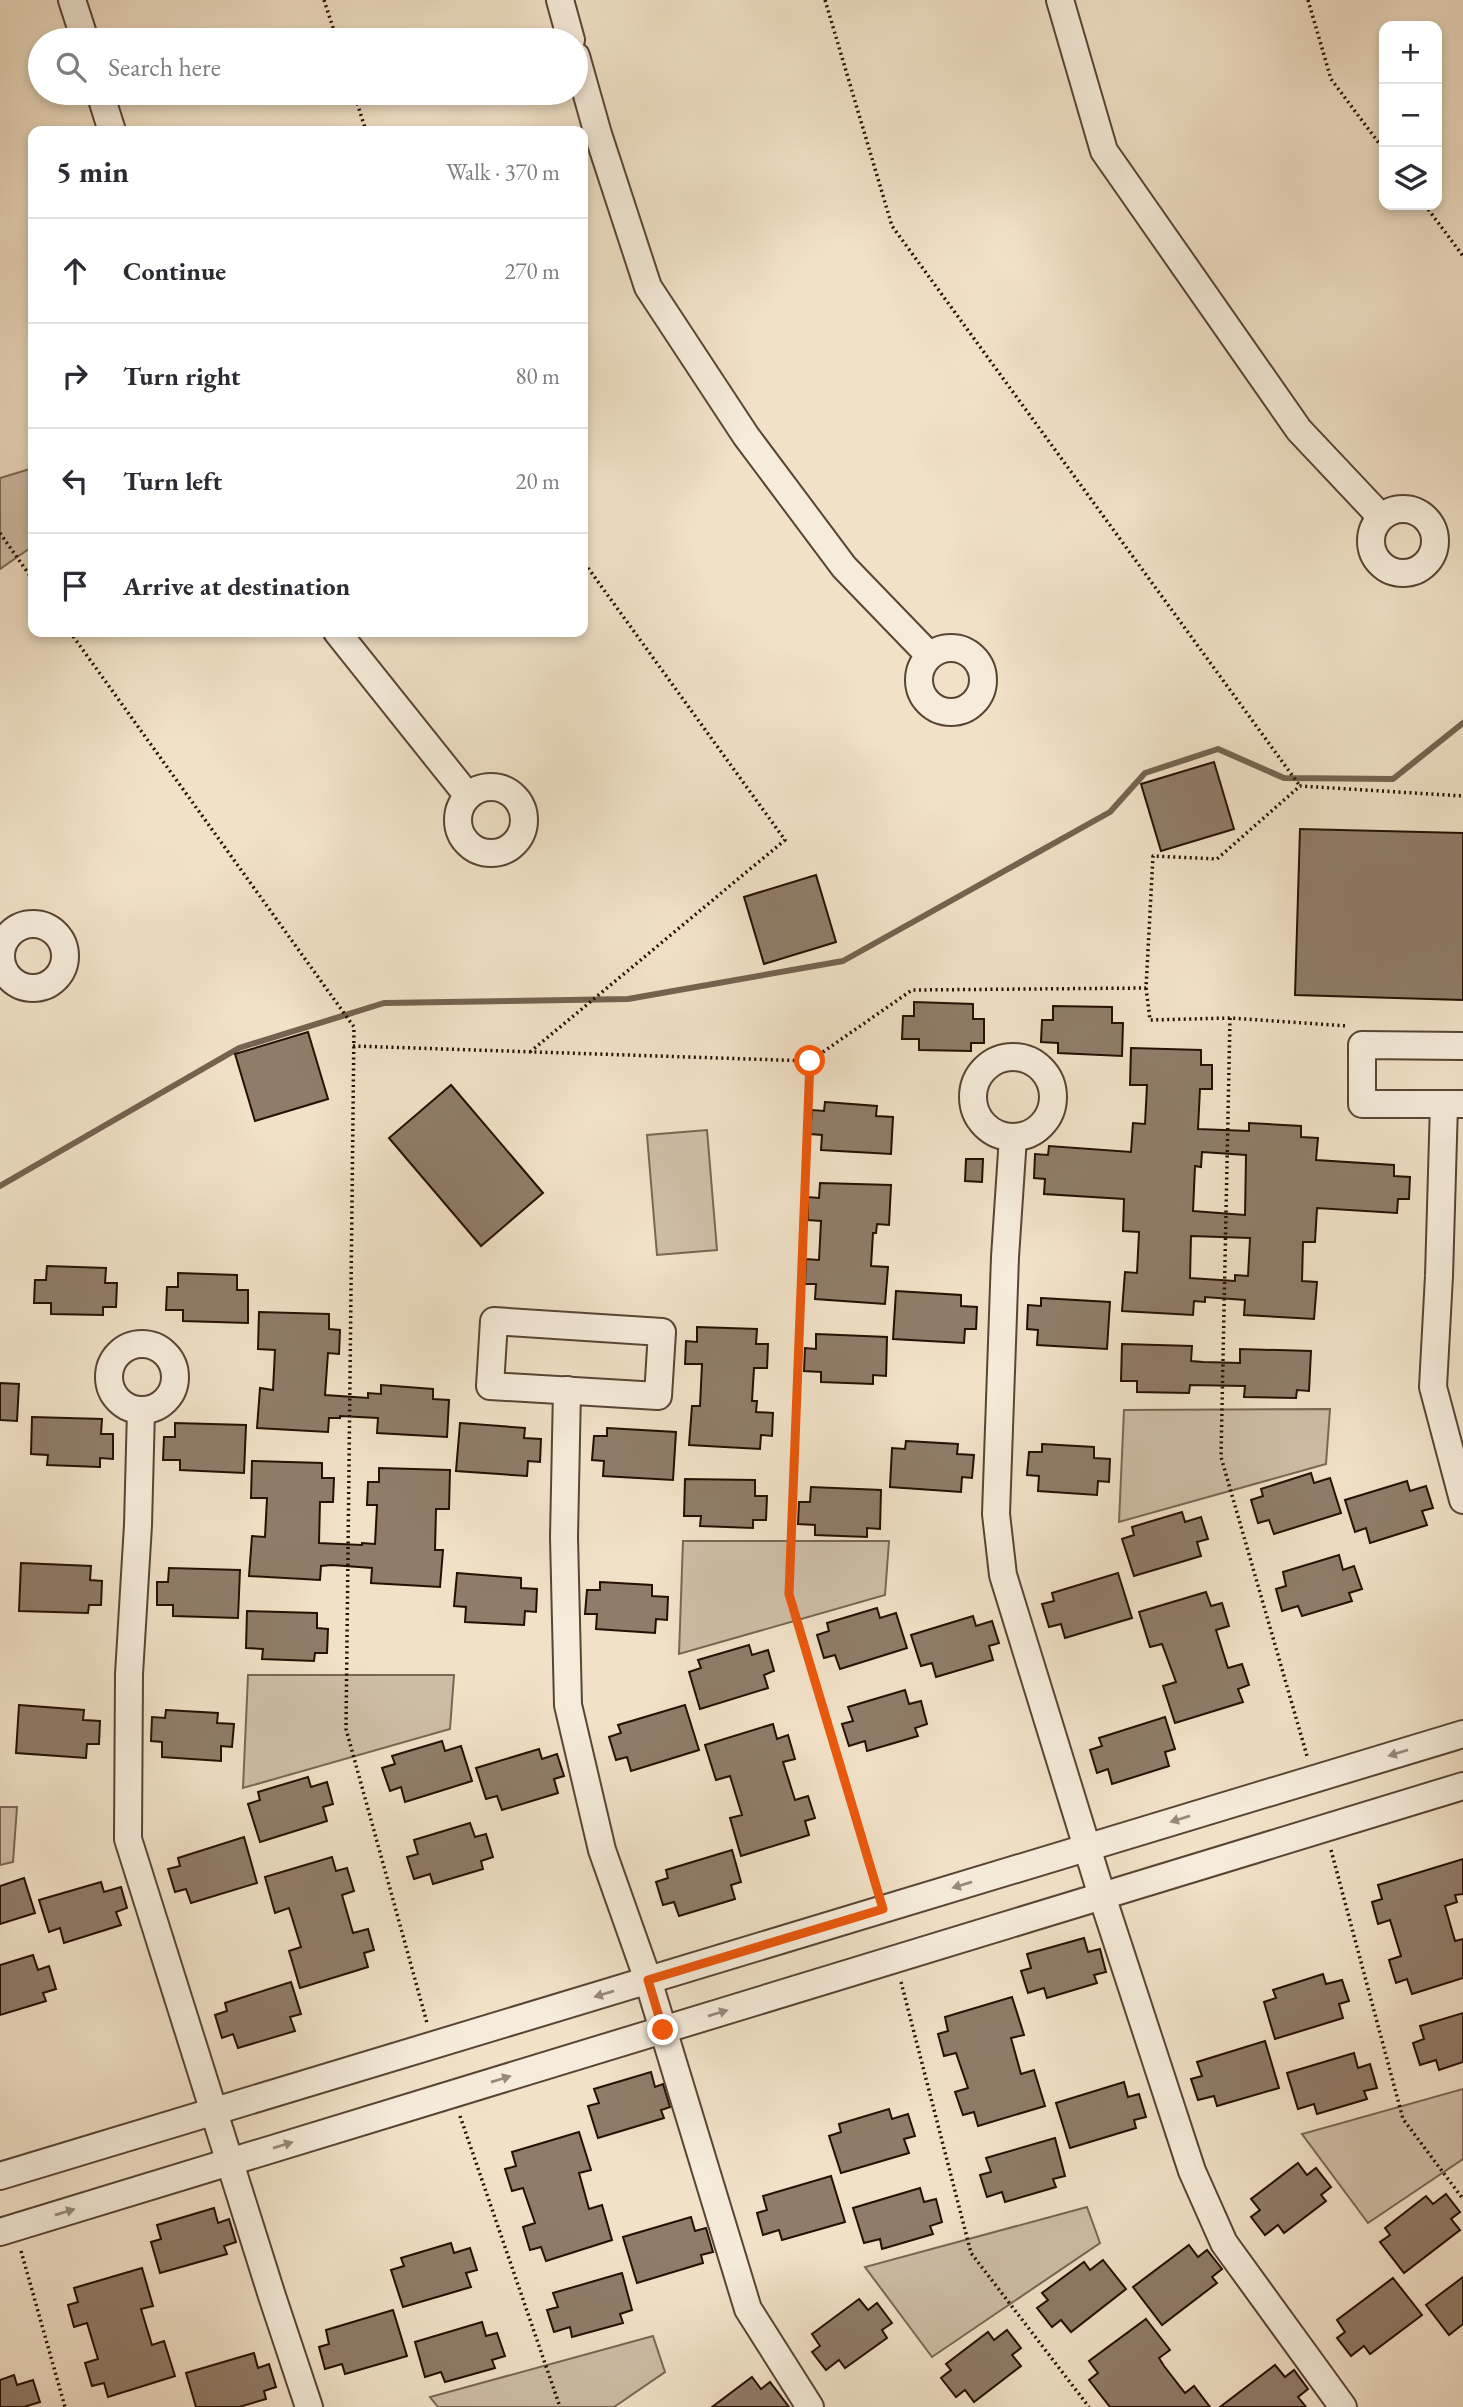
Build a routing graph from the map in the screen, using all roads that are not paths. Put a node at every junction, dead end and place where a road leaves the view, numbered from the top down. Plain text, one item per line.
1 (72, 0) edge
2 (560, 0) edge
3 (1060, 0) edge
4 (81, 28) edge
5 (568, 28) edge
6 (588, 99) edge
7 (104, 105) edge
8 (110, 126) edge
9 (1381, 517) dead end
10 (341, 637) edge
11 (929, 655) dead end
12 (468, 796) dead end
13 (1463, 1046) edge
14 (1453, 1104) edge
15 (1013, 1137) dead end
16 (568, 1390) junction
17 (141, 1410) dead end
18 (1463, 1500) edge
19 (1463, 1734) edge
20 (1463, 1786) edge
21 (1086, 1847) junction
22 (1102, 1896) junction
23 (648, 1980) junction
24 (663, 2030) junction
25 (215, 2111) junction
26 (230, 2162) junction
27 (0, 2176) edge
28 (7, 2230) edge
29 (309, 2407) edge
30 (810, 2407) edge
31 (1343, 2407) edge

1 - 4 street
2 - 5 street
3 - 9 street
6 - 11 street
7 - 8 street
10 - 12 street
13 - 14 street
14 - 18 street
15 - 21 street
16 - 16 street
16 - 23 street
17 - 25 street
19 -> 21 street
20 - 22 street
21 - 22 street
21 -> 23 street
24 -> 22 street
22 - 31 street
23 - 24 street
23 -> 25 street
26 -> 24 street
24 - 30 street
25 - 26 street
25 - 27 street
28 -> 26 street
26 - 29 street

